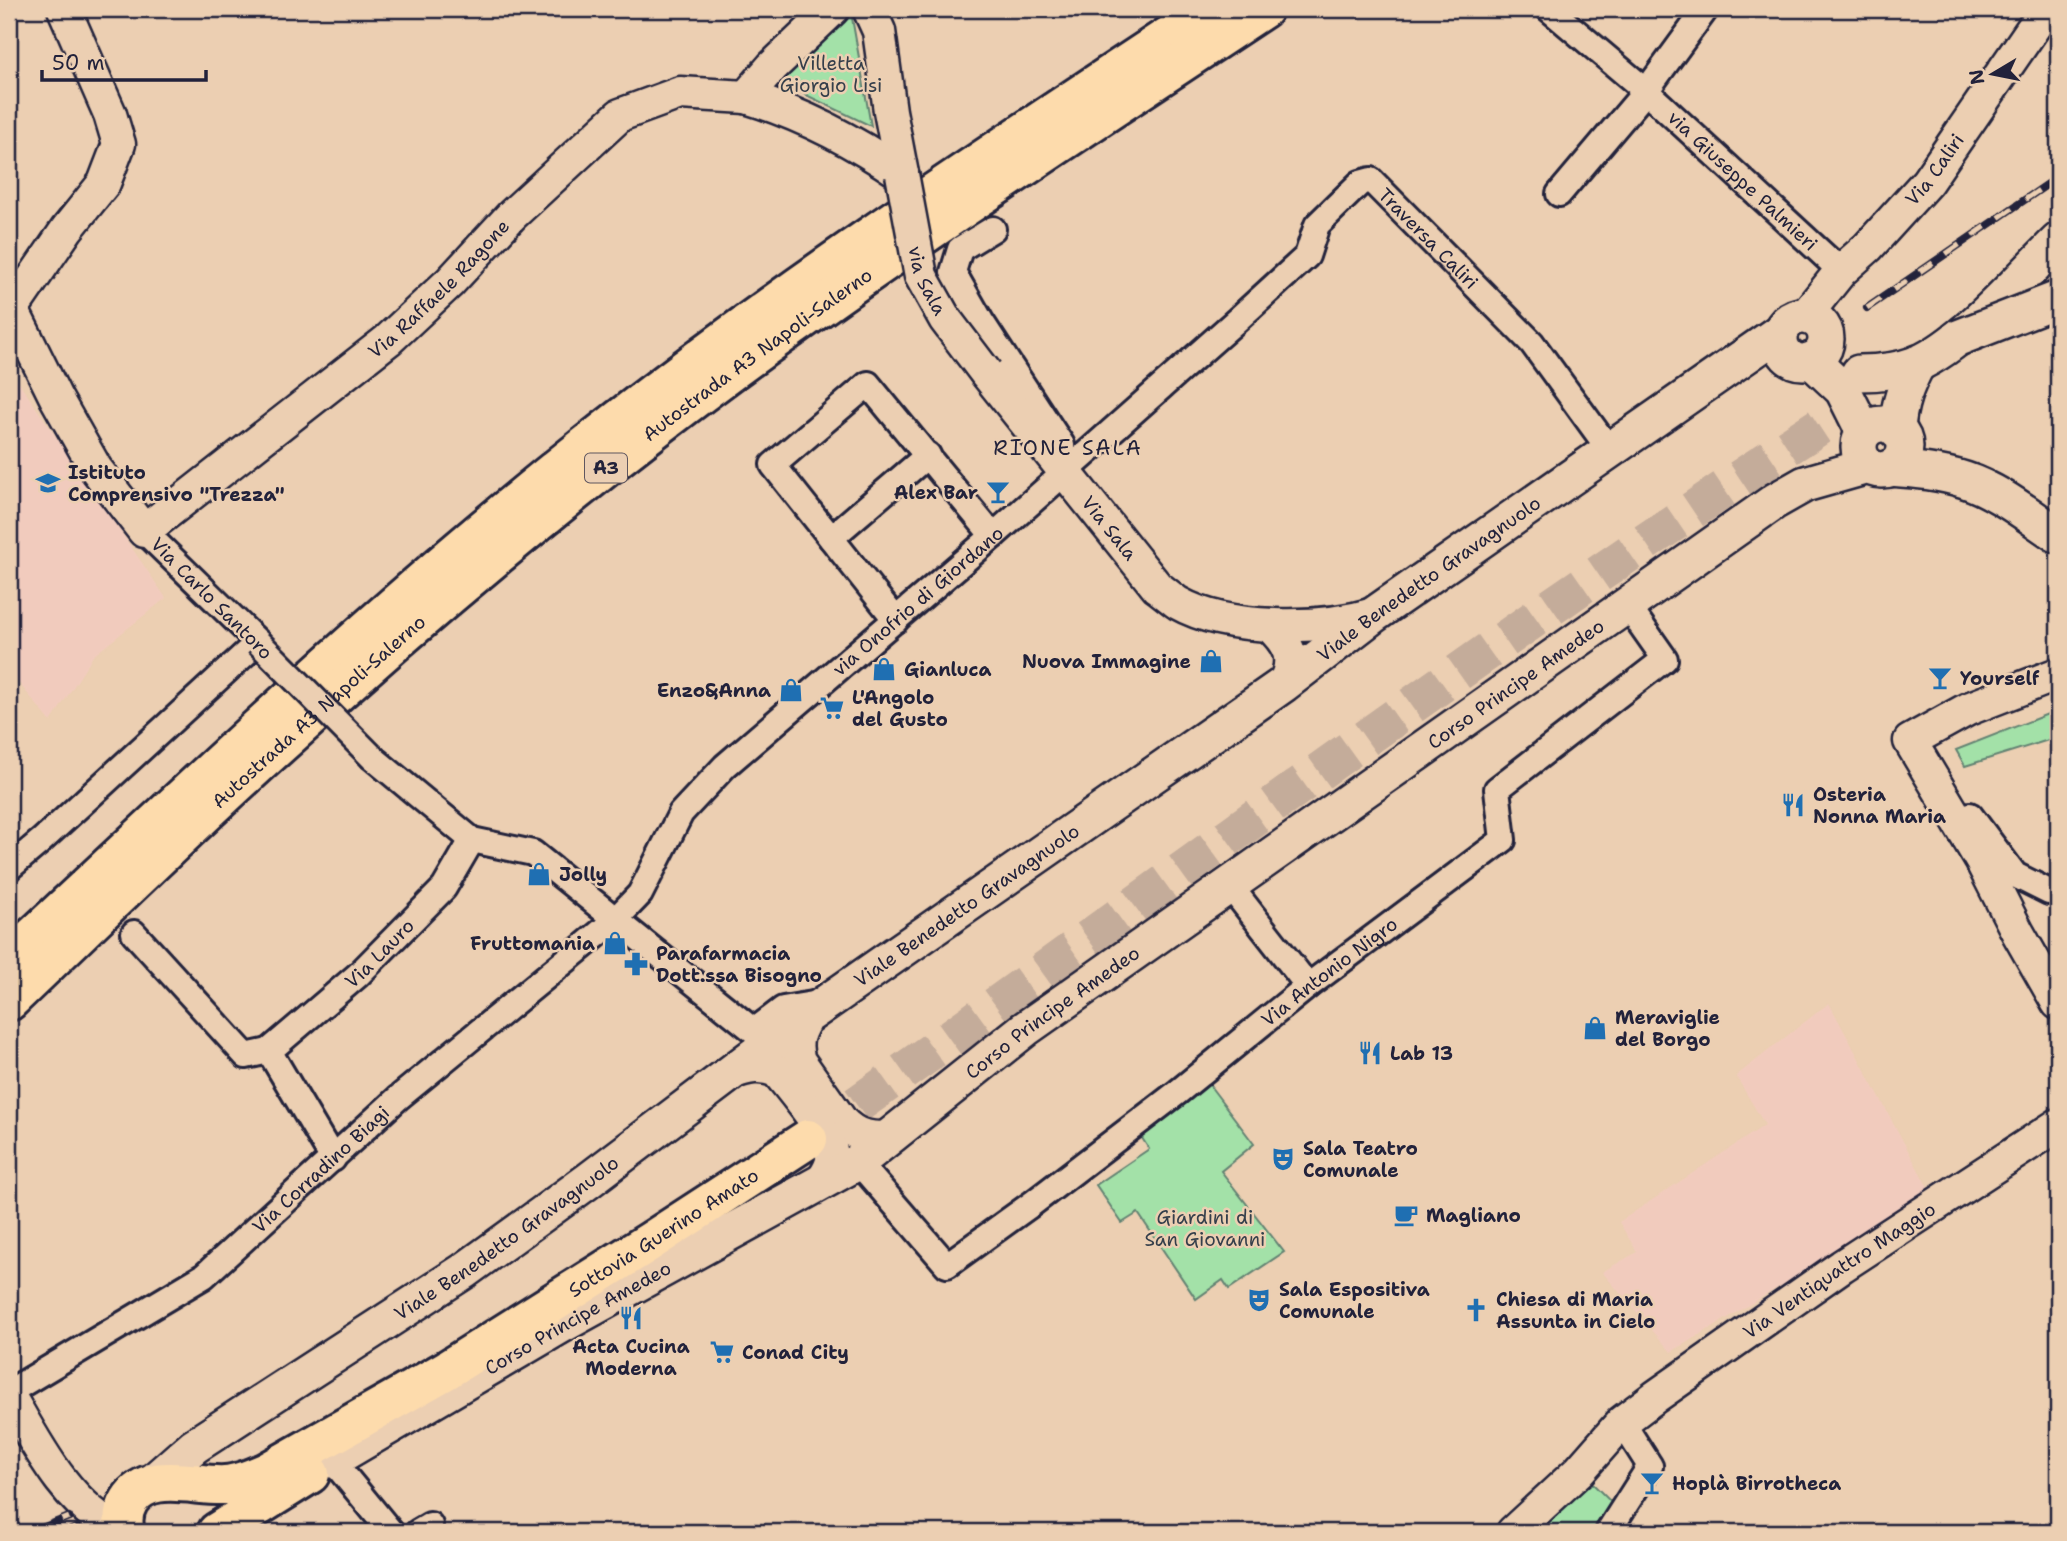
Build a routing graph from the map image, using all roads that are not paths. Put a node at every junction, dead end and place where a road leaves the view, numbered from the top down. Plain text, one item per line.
1 (64, 9) edge
2 (833, 9) edge
3 (1210, 9) edge
4 (1263, 9) edge
5 (1549, 9) edge
6 (1706, 9) edge
7 (2046, 9) edge
8 (876, 16) edge
9 (1646, 91) junction
10 (746, 97) junction
11 (902, 174) junction
12 (1559, 194) dead end
13 (993, 229) dead end
14 (2058, 241) edge
15 (1841, 271) junction
16 (2058, 299) edge
17 (11, 309) edge
18 (1237, 320) joint
19 (1806, 336) junction
20 (1958, 338) junction
21 (1918, 363) junction
22 (986, 373) joint
23 (1859, 373) junction
24 (1885, 448) junction
25 (1609, 449) junction
26 (928, 455) junction
27 (1064, 473) junction
28 (144, 531) junction
29 (2058, 535) edge
30 (993, 536) junction
31 (831, 538) junction
32 (1627, 605) junction
33 (1375, 614) junction
34 (896, 620) junction
35 (1269, 625) junction
36 (258, 642) junction
37 (2058, 674) edge
38 (1284, 684) junction
39 (1956, 820) junction
40 (471, 840) junction
41 (9, 868) edge
42 (1230, 886) junction
43 (2058, 888) edge
44 (614, 921) junction
45 (134, 933) dead end
46 (9, 959) edge
47 (1308, 986) junction
48 (9, 1001) edge
49 (2058, 1003) edge
50 (818, 1009) junction
51 (269, 1051) junction
52 (731, 1073) junction
53 (2058, 1125) edge
54 (808, 1139) tunnel mouth
55 (886, 1139) junction
56 (333, 1159) junction
57 (858, 1161) junction
58 (822, 1182) junction
59 (445, 1371) junction
60 (9, 1394) edge
61 (1622, 1422) junction
62 (20, 1423) edge
63 (331, 1460) junction
64 (141, 1483) junction
65 (73, 1495) junction
66 (124, 1532) edge
67 (217, 1532) edge
68 (391, 1532) edge
69 (1513, 1532) edge
70 (1608, 1532) edge

1 - 17 street
2 - 10 street
3 - 46 main road, Autostrada A3 Napoli-Salerno / A3
4 - 48 main road, Autostrada A3 Napoli-Salerno / A3
5 - 9 street
6 - 9 street
7 - 15 street, Via Caliri
8 - 11 street
9 - 12 street
9 - 15 street, via Giuseppe Palmieri
10 - 11 street, Via Raffaele Ragone
10 - 28 street, Via Raffaele Ragone
11 - 22 street, via Sala, bridge
13 - 27 street
14 - 20 main road
15 - 19 street, Via Caliri
16 - 20 main road, bridge
17 - 28 street, Via Carlo Santoro
18 - 25 street, Traversa Caliri
18 - 27 street, via Onofrio di Giordano
19 - 23 main road
19 - 24 main road
19 - 25 main road, Viale Benedetto Gravagnuolo
20 - 21 main road
21 - 23 main road
21 - 24 main road
22 - 27 street, Via Sala
23 - 24 main road
24 - 29 main road, Corso Principe Amedeo
24 - 32 main road, Corso Principe Amedeo
25 - 33 main road, Viale Benedetto Gravagnuolo
26 - 30 street
26 - 31 street
26 - 31 street
27 - 30 street, via Onofrio di Giordano
27 - 35 street, Via Sala
28 - 36 street, Via Carlo Santoro
30 - 34 street, via Onofrio di Giordano
31 - 34 street
32 - 42 main road, Corso Principe Amedeo
32 - 47 street, Via Antonio Nigro
33 - 35 street, Via Sala
33 - 38 main road, Viale Benedetto Gravagnuolo
34 - 44 street, via Onofrio di Giordano
35 - 38 street
36 - 40 street, Via Carlo Santoro, bridge
36 - 41 street
37 - 39 street
38 - 50 main road, Viale Benedetto Gravagnuolo
39 - 43 street
39 - 49 street
40 - 44 street
40 - 51 street, Via Lauro
42 - 47 street
42 - 55 main road, Corso Principe Amedeo
44 - 50 street
44 - 56 street, Via Corradino Biagi
45 - 51 street
47 - 57 street, Via Antonio Nigro
50 - 52 main road, Viale Benedetto Gravagnuolo
50 - 55 street
51 - 56 street
52 - 58 street
52 - 64 main road, Viale Benedetto Gravagnuolo
53 - 61 street, Via Ventiquattro Maggio
54 - 59 main road, Sottovia Guerino Amato
55 - 57 main road, Corso Principe Amedeo
56 - 60 street, Via Corradino Biagi
57 - 58 main road, Corso Principe Amedeo
58 - 63 main road, Corso Principe Amedeo
59 - 63 main road, Sottovia Guerino Amato
59 - 64 main road, Sottovia Guerino Amato
60 - 62 street
61 - 69 street, Via Ventiquattro Maggio
61 - 70 street
62 - 65 street
63 - 67 main road, Corso Principe Amedeo
63 - 68 street
64 - 65 street
64 - 66 main road
65 - 66 street

